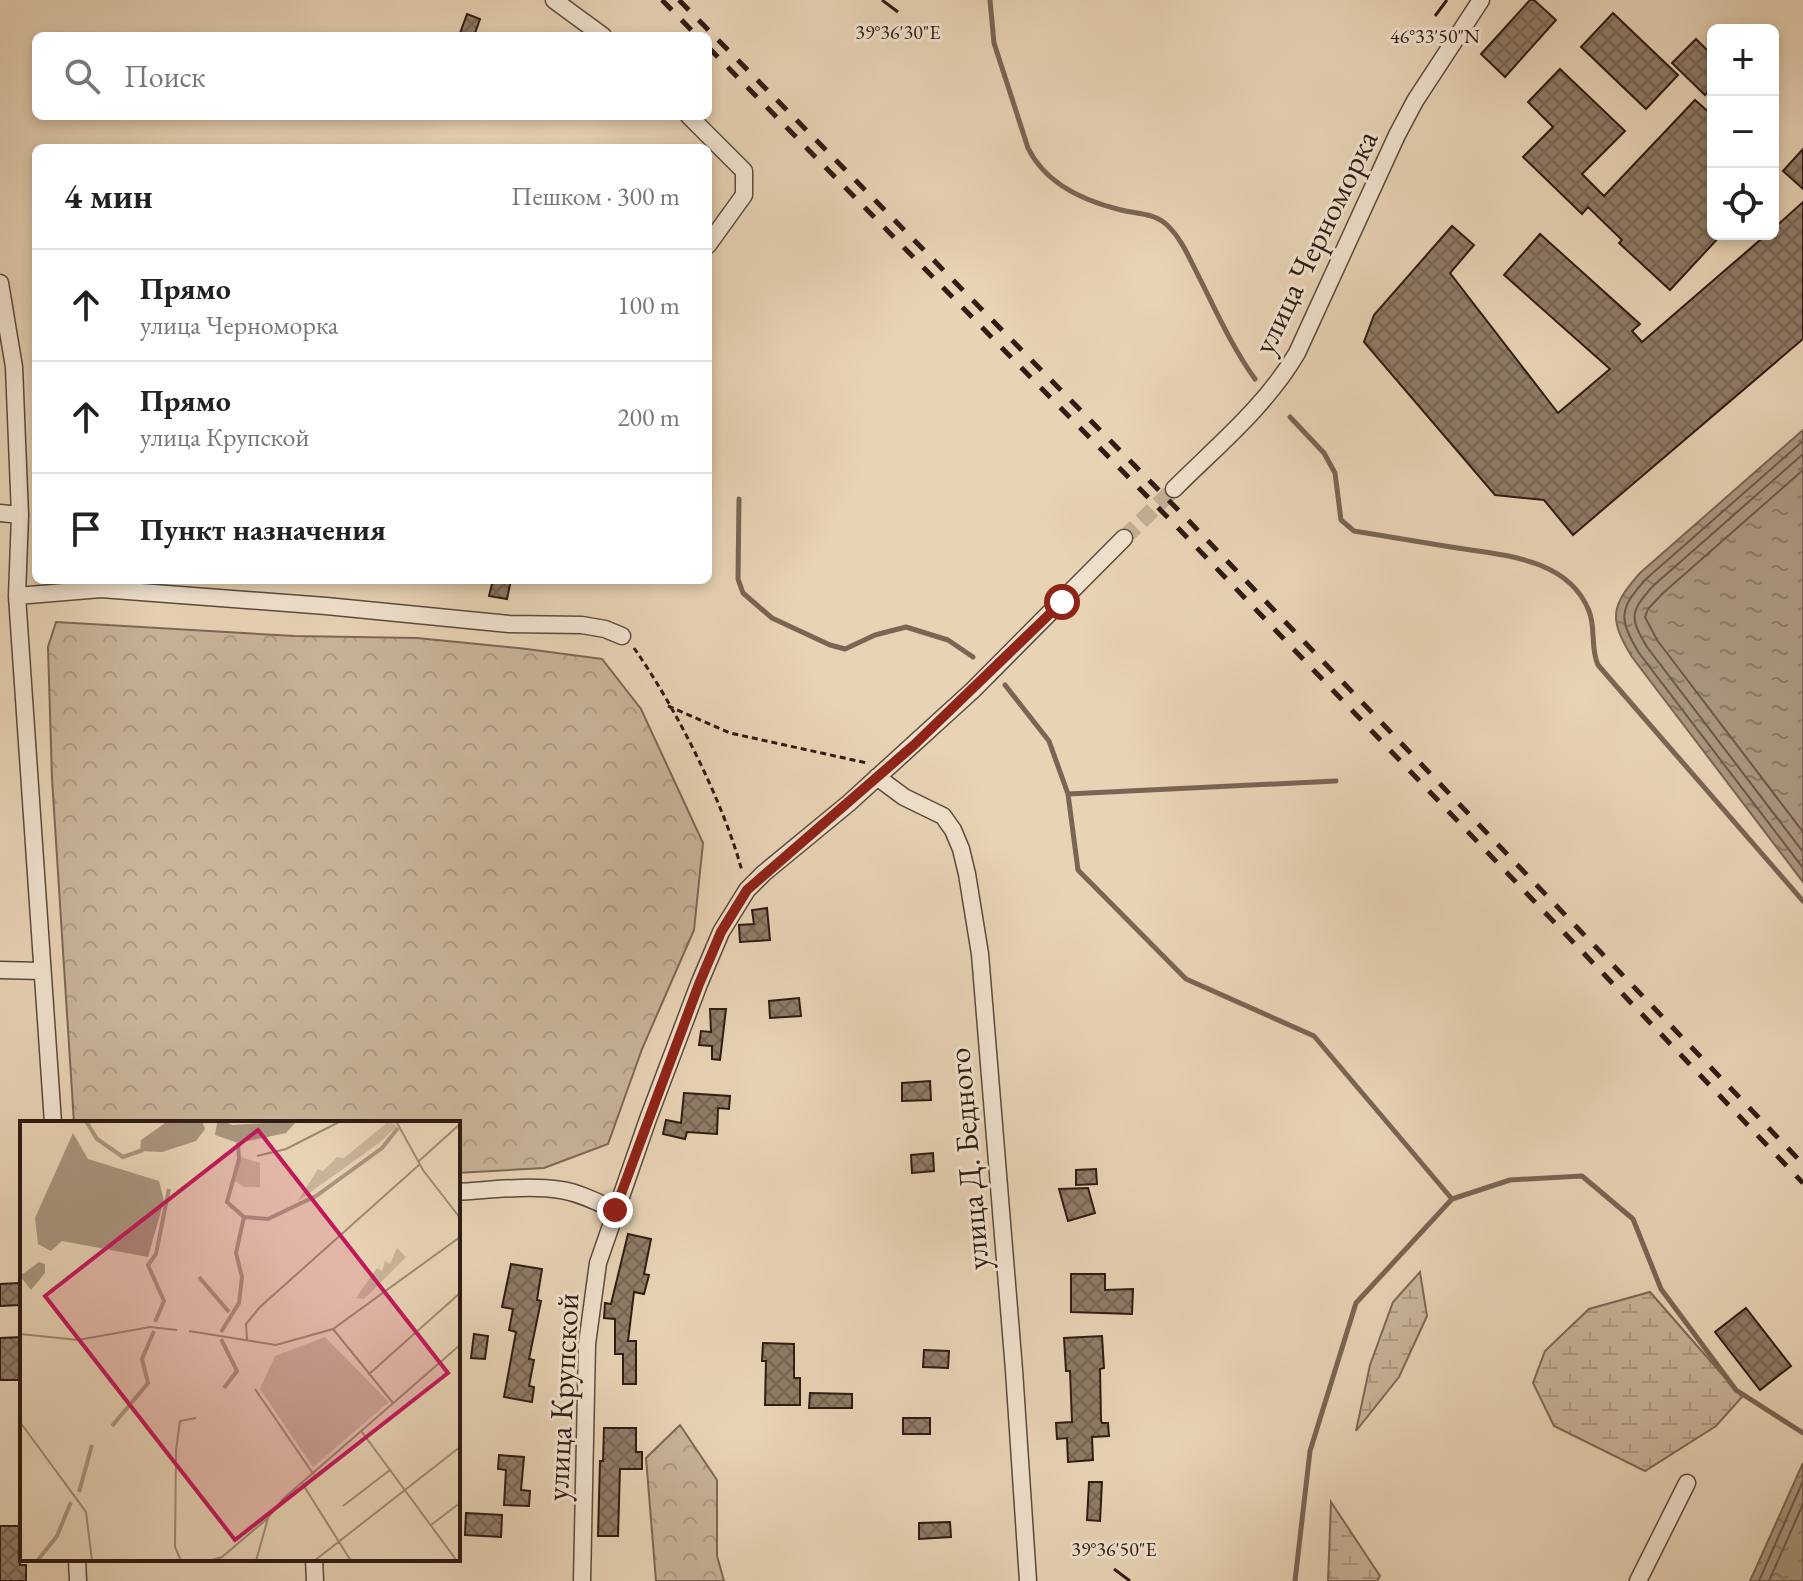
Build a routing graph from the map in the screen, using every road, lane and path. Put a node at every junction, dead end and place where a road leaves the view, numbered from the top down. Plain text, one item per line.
1 (554, 0) edge
2 (1481, 0) edge
3 (598, 32) edge
4 (693, 120) edge
5 (712, 239) edge
6 (0, 283) edge
7 (1174, 489) tunnel mouth
8 (0, 513) edge
9 (20, 515) junction
10 (1124, 538) tunnel mouth
11 (17, 596) junction
12 (622, 636) joint
13 (668, 706) junction
14 (880, 774) junction
15 (747, 890) junction
16 (0, 970) edge
17 (41, 971) junction
18 (53, 1121) edge
19 (460, 1192) edge
20 (615, 1210) junction
21 (1687, 1483) dead end
22 (77, 1561) edge
23 (314, 1561) edge
24 (78, 1581) edge
25 (315, 1581) edge
26 (582, 1581) edge
27 (1028, 1581) edge
28 (1638, 1581) edge

1 - 3 street
2 - 7 street, улица Черноморка
4 - 5 street
6 - 9 street
8 - 9 street
9 - 11 street
10 - 14 street
11 - 12 street
11 - 17 street
12 - 13 path
13 - 14 path
13 - 15 path
14 - 15 street, улица Крупской
14 - 27 street, улица Д. Бедного
15 - 20 street, улица Крупской
16 - 17 street
17 - 18 street
19 - 20 street
20 - 26 street, улица Крупской
21 - 28 street
22 - 24 street
23 - 25 street

